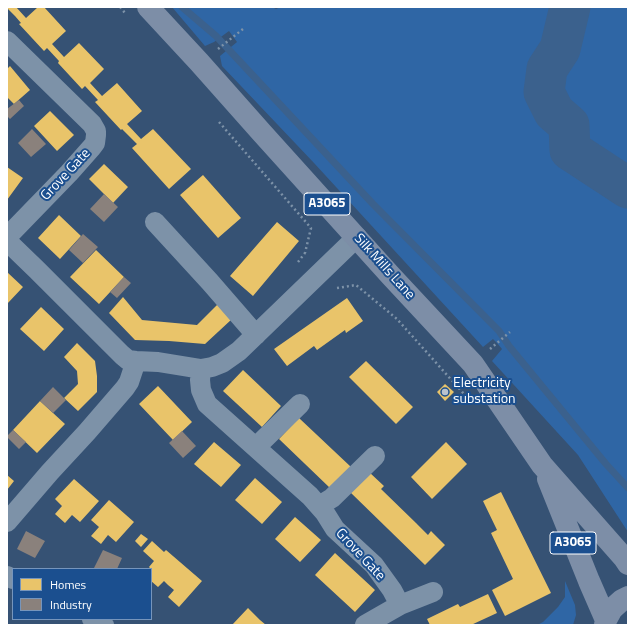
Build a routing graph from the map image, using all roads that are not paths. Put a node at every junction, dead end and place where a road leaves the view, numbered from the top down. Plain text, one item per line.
1 (139, 13) edge
2 (7, 41) edge
3 (155, 222) dead end
4 (7, 237) edge
5 (357, 237) junction
6 (7, 241) edge
7 (256, 335) junction
8 (136, 361) junction
9 (201, 369) junction
10 (300, 404) dead end
11 (256, 447) junction
12 (375, 456) dead end
13 (542, 465) junction
14 (319, 506) junction
15 (7, 522) edge
16 (628, 564) edge
17 (433, 592) dead end
18 (628, 597) edge
19 (400, 605) junction
20 (94, 620) edge
21 (605, 623) edge
22 (104, 625) edge
23 (365, 625) edge

1 - 5 main road, Silk Mills Lane / A3065
2 - 4 street, Grove Gate
3 - 7 street
5 - 7 street
5 - 13 main road, Silk Mills Lane / A3065
6 - 8 street
7 - 9 street
8 - 9 street
8 - 15 street
9 - 11 street, Grove Gate
10 - 11 street
11 - 14 street, Grove Gate
12 - 14 street
13 - 16 main road, Silk Mills Lane / A3065
13 - 21 main road, Silk Mills Lane / A3065
14 - 19 street, Grove Gate
17 - 19 street
18 - 21 main road
19 - 23 street
20 - 22 street

